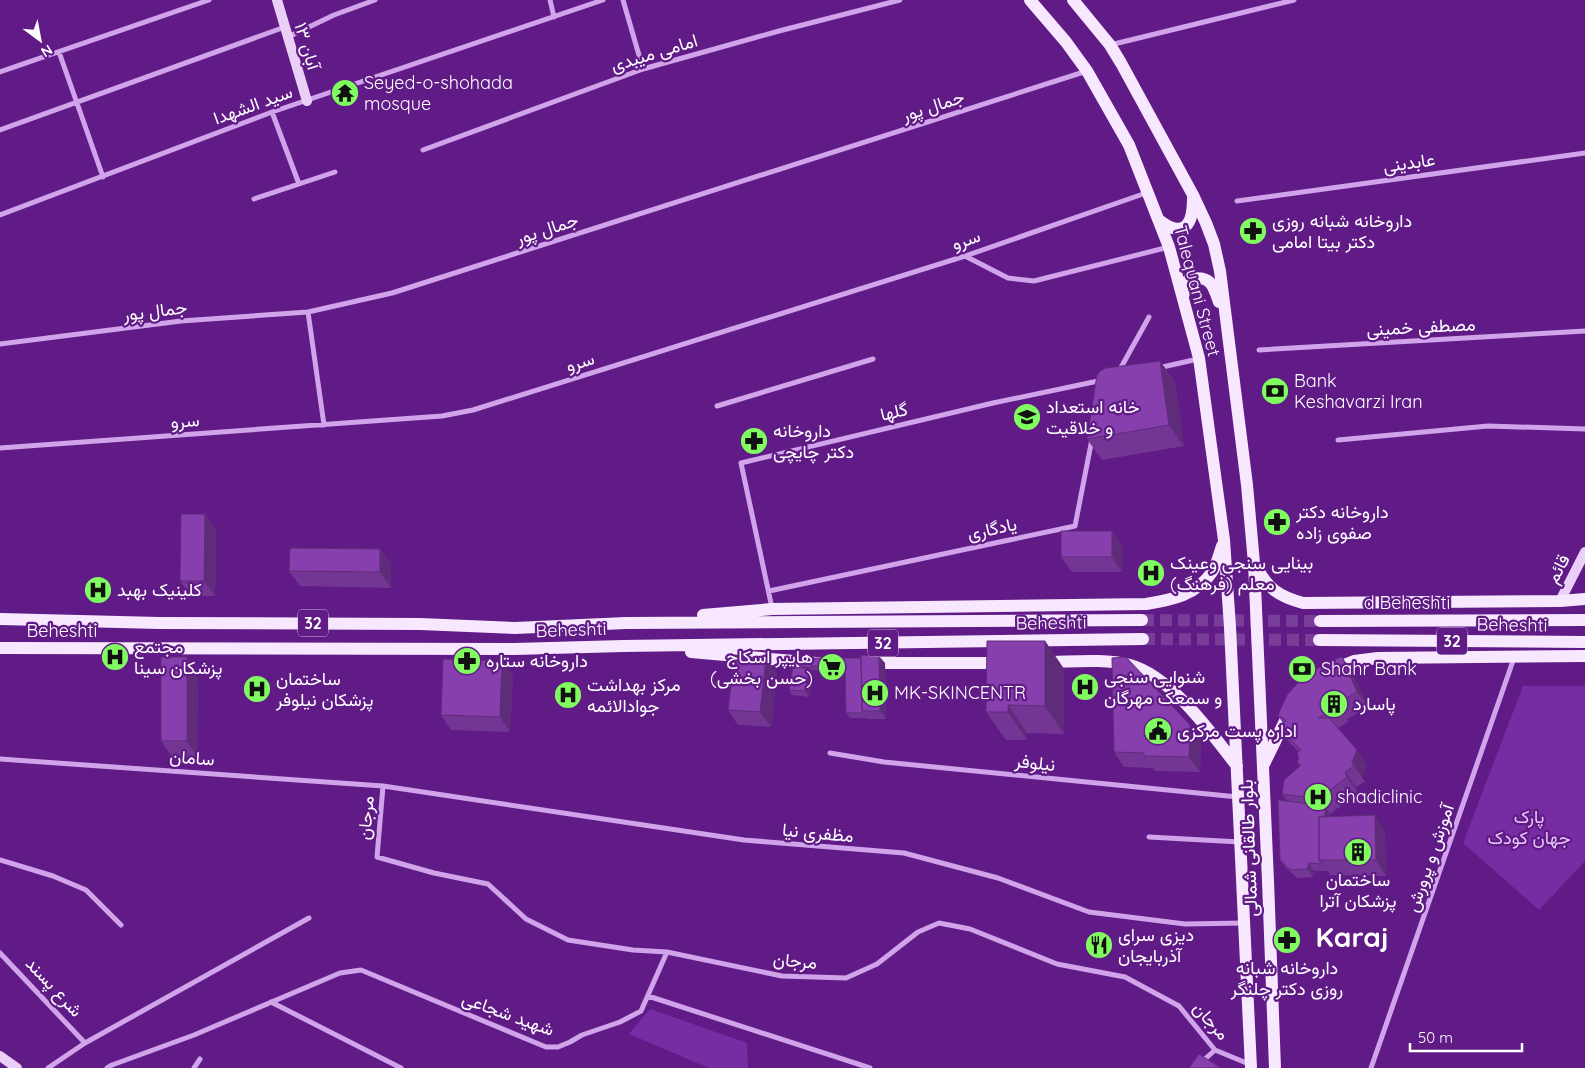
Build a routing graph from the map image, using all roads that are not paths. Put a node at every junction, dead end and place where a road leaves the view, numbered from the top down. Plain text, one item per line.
1 (209, 0) edge
2 (276, 0) edge
3 (375, 0) edge
4 (550, 0) edge
5 (604, 0) edge
6 (623, 0) edge
7 (900, 0) edge
8 (1030, 0) edge
9 (1073, 0) edge
10 (1294, 0) edge
11 (554, 17) junction
12 (285, 26) junction
13 (288, 37) junction
14 (1110, 45) junction
15 (59, 52) junction
16 (643, 70) junction
17 (1087, 71) junction
18 (0, 72) edge
19 (307, 101) junction
20 (77, 102) junction
21 (272, 112) junction
22 (0, 130) edge
23 (423, 150) dead end
24 (1585, 153) edge
25 (335, 172) dead end
26 (103, 177) junction
27 (299, 184) junction
28 (1147, 192) junction
29 (1193, 195) junction
30 (254, 199) dead end
31 (1237, 201) dead end
32 (0, 215) edge
33 (1158, 220) junction
34 (1169, 247) junction
35 (965, 256) junction
36 (1183, 296) junction
37 (308, 312) junction
38 (1149, 317) dead end
39 (1585, 331) edge
40 (1228, 334) junction
41 (0, 344) edge
42 (1259, 350) dead end
43 (1199, 358) junction
44 (873, 359) dead end
45 (1152, 369) edge
46 (1125, 375) edge
47 (1110, 378) junction
48 (1102, 389) edge
49 (717, 406) dead end
50 (324, 425) junction
51 (1094, 428) edge
52 (1585, 429) edge
53 (1338, 440) dead end
54 (0, 448) edge
55 (1224, 540) junction
56 (1585, 552) edge
57 (1254, 563) junction
58 (769, 591) junction
59 (1585, 599) edge
60 (1560, 601) junction
61 (772, 609) junction
62 (0, 619) edge
63 (1142, 620) tunnel mouth
64 (1585, 620) edge
65 (1320, 621) tunnel mouth
66 (626, 623) junction
67 (1257, 626) joint
68 (1230, 627) joint
69 (1143, 640) tunnel mouth
70 (1319, 640) tunnel mouth
71 (1585, 642) edge
72 (624, 646) junction
73 (0, 648) edge
74 (1585, 656) edge
75 (1515, 657) junction
76 (839, 664) edge
77 (858, 664) edge
78 (1319, 677) edge
79 (1293, 706) edge
80 (830, 753) dead end
81 (0, 758) edge
82 (1237, 766) junction
83 (1263, 766) junction
84 (383, 786) junction
85 (1238, 797) junction
86 (1149, 837) dead end
87 (1241, 842) junction
88 (0, 860) edge
89 (309, 918) dead end
90 (1244, 923) junction
91 (121, 925) dead end
92 (667, 952) junction
93 (0, 953) edge
94 (648, 996) junction
95 (271, 1002) junction
96 (85, 1043) junction
97 (1215, 1050) junction
98 (0, 1056) edge
99 (200, 1059) dead end
100 (1251, 1067) edge
101 (17, 1068) edge
102 (48, 1068) edge
103 (107, 1068) edge
104 (194, 1068) edge
105 (401, 1068) edge
106 (870, 1068) edge
107 (1195, 1068) edge
108 (1275, 1068) edge
109 (1371, 1068) edge

1 - 15 street
2 - 12 street, ۱۳ آبان
3 - 13 street
4 - 11 street
5 - 11 street, سید الشهدا
6 - 16 street
7 - 16 street, امامی میبدی
8 - 17 main road, Talequani Street
9 - 14 main road, Talequani Street
10 - 14 street
11 - 19 street, سید الشهدا
12 - 13 street, ۱۳ آبان
12 - 20 street
13 - 19 street, ۱۳ آبان
14 - 29 main road, Talequani Street
15 - 18 street
15 - 20 street
16 - 23 street, امامی میبدی
17 - 28 main road, Talequani Street
17 - 37 street, جمال پور
19 - 21 street, سید الشهدا
20 - 22 street
20 - 26 street
21 - 26 street, سید الشهدا
21 - 27 street
24 - 31 street, عابدینی
25 - 27 street
26 - 32 street, سید الشهدا
27 - 30 street
28 - 33 main road, Talequani Street
28 - 35 street, سرو
29 - 33 main road
29 - 40 main road, Talequani Street
33 - 34 main road, Talequani Street
34 - 35 street
34 - 36 main road, Talequani Street
35 - 50 street, سرو
36 - 40 main road
36 - 43 main road, Talequani Street
37 - 41 street, جمال پور
37 - 50 street
38 - 47 street
39 - 42 street, مصطفی خمینی
40 - 57 main road, Talequani Street
43 - 45 street
43 - 55 main road, Talequani Street
44 - 49 street
46 - 47 street, گلها
47 - 48 street
47 - 58 street, گلها
50 - 54 street, سرو
51 - 58 street, یادگاری
52 - 53 street
55 - 61 main road
55 - 68 main road, Talequani Street
56 - 60 street, قائم
57 - 60 main road
57 - 67 main road, Talequani Street
58 - 61 street, گلها
59 - 60 main road
61 - 66 main road
62 - 66 main road, Beheshti / 32
63 - 66 main road, Beheshti / 32
64 - 65 main road, d Beheshti / 32
67 - 83 main road, بلوار طالقانی شمالی
68 - 82 main road, بلوار طالقانی شمالی
69 - 72 main road, Beheshti / 32
70 - 71 main road, Beheshti / 32
72 - 73 main road, Beheshti / 32
72 - 76 main road
74 - 75 main road
75 - 78 main road
75 - 109 street, آموزش و پرورش
77 - 82 main road
79 - 83 main road
80 - 85 street, نیلوفر
81 - 84 street, سامان
82 - 85 main road, بلوار طالقانی شمالی
83 - 108 main road, بلوار طالقانی شمالی
84 - 90 street, مظفری نیا
84 - 92 street, مرجان
85 - 87 main road, بلوار طالقانی شمالی
86 - 87 street
87 - 90 main road, بلوار طالقانی شمالی
88 - 91 street
89 - 96 street
90 - 100 main road, بلوار طالقانی شمالی
92 - 94 street, شهید شجاعی
92 - 97 street, مرجان
93 - 96 street, شرع پسند
94 - 95 street, شهید شجاعی
94 - 106 street
95 - 103 street
95 - 105 street
96 - 102 street
97 - 100 street, مرجان
97 - 107 street
98 - 101 street
99 - 104 street

